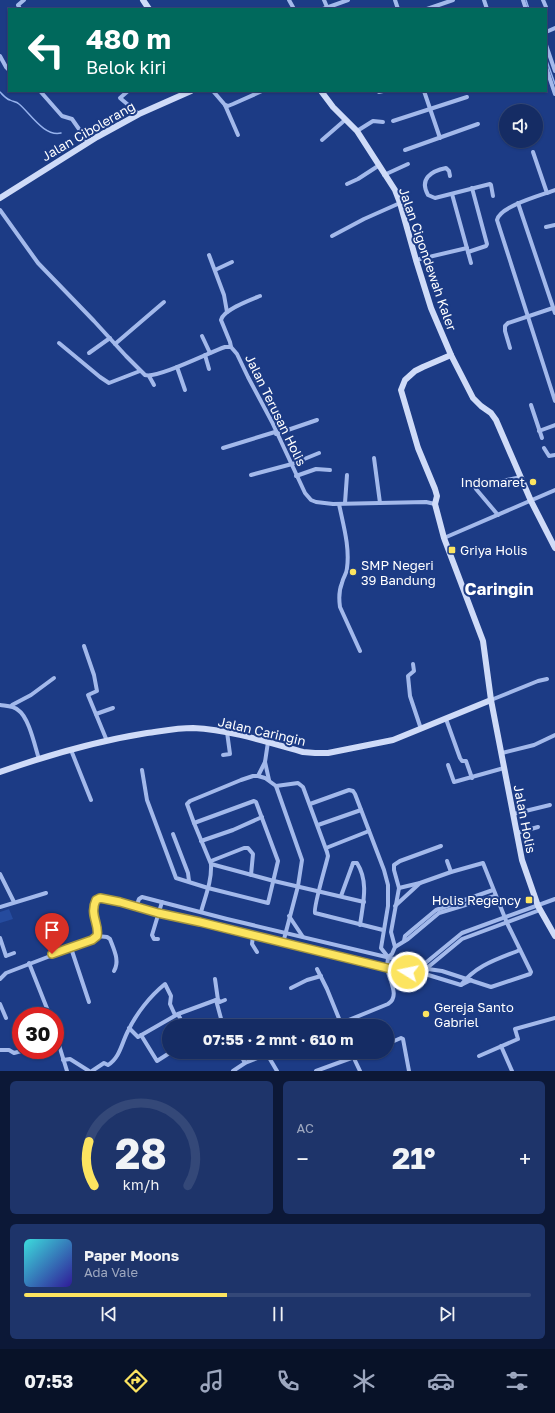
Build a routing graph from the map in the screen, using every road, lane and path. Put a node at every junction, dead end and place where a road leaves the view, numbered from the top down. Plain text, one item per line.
1 (24, 0) edge
2 (324, 0) edge
3 (348, 0) edge
4 (453, 0) edge
5 (20, 8) edge
6 (325, 8) edge
7 (430, 8) edge
8 (547, 48) edge
9 (0, 56) edge
10 (8, 69) edge
11 (547, 70) edge
12 (555, 71) edge
13 (41, 92) edge
14 (127, 92) edge
15 (189, 92) edge
16 (214, 92) edge
17 (260, 92) edge
18 (322, 92) edge
19 (424, 92) edge
20 (555, 94) edge
21 (467, 97) dead end
22 (225, 106) junction
23 (430, 109) junction
24 (139, 114) junction
25 (345, 120) junction
26 (393, 121) dead end
27 (383, 122) dead end
28 (478, 124) dead end
29 (357, 131) junction
30 (238, 135) dead end
31 (440, 138) junction
32 (322, 140) dead end
33 (88, 142) junction
34 (405, 150) dead end
35 (533, 152) dead end
36 (408, 164) dead end
37 (378, 166) junction
38 (384, 175) junction
39 (450, 176) dead end
40 (347, 184) dead end
41 (472, 188) junction
42 (555, 190) edge
43 (547, 193) junction
44 (452, 194) junction
45 (492, 196) dead end
46 (0, 198) edge
47 (400, 203) junction
48 (518, 204) junction
49 (0, 210) edge
50 (555, 225) edge
51 (546, 227) dead end
52 (332, 236) dead end
53 (468, 250) junction
54 (209, 255) dead end
55 (416, 260) junction
56 (232, 262) dead end
57 (471, 264) dead end
58 (215, 270) junction
59 (260, 296) dead end
60 (164, 302) dead end
61 (553, 308) junction
62 (227, 312) junction
63 (555, 313) edge
64 (528, 316) junction
65 (202, 336) dead end
66 (110, 338) junction
67 (59, 343) dead end
68 (115, 344) junction
69 (230, 347) junction
70 (510, 348) dead end
71 (89, 353) dead end
72 (208, 354) junction
73 (451, 355) junction
74 (177, 367) junction
75 (209, 369) dead end
76 (140, 371) junction
77 (149, 376) junction
78 (154, 385) dead end
79 (185, 390) dead end
80 (555, 400) edge
81 (531, 405) dead end
82 (317, 420) dead end
83 (555, 425) edge
84 (539, 431) junction
85 (276, 433) junction
86 (542, 438) dead end
87 (223, 448) dead end
88 (544, 448) dead end
89 (319, 453) dead end
90 (555, 455) edge
91 (374, 458) dead end
92 (292, 464) junction
93 (330, 470) dead end
94 (251, 475) dead end
95 (347, 475) dead end
96 (296, 476) junction
97 (521, 476) junction
98 (473, 482) dead end
99 (490, 484) dead end
100 (555, 490) edge
101 (531, 501) junction
102 (345, 503) junction
103 (380, 503) junction
104 (339, 504) junction
105 (435, 504) junction
106 (498, 515) junction
107 (444, 538) junction
108 (555, 548) edge
109 (84, 646) dead end
110 (360, 651) dead end
111 (412, 664) dead end
112 (54, 678) dead end
113 (547, 679) dead end
114 (491, 700) junction
115 (12, 705) dead end
116 (0, 706) edge
117 (113, 708) dead end
118 (96, 714) junction
119 (446, 719) junction
120 (421, 729) junction
121 (227, 732) junction
122 (555, 735) edge
123 (107, 741) junction
124 (268, 742) junction
125 (72, 750) junction
126 (502, 753) junction
127 (223, 755) dead end
128 (39, 759) junction
129 (265, 762) junction
130 (448, 765) dead end
131 (504, 768) junction
132 (142, 770) dead end
133 (0, 772) edge
134 (258, 776) junction
135 (472, 778) junction
136 (269, 780) junction
137 (276, 786) junction
138 (91, 800) dead end
139 (310, 804) junction
140 (550, 805) dead end
141 (361, 810) junction
142 (513, 814) junction
143 (262, 817) junction
144 (194, 823) junction
145 (318, 825) junction
146 (538, 827) dead end
147 (369, 831) junction
148 (516, 833) junction
149 (173, 834) dead end
150 (201, 841) junction
151 (441, 846) dead end
152 (326, 848) junction
153 (447, 861) dead end
154 (211, 863) junction
155 (451, 872) junction
156 (0, 874) edge
157 (251, 875) junction
158 (188, 881) junction
159 (274, 881) junction
160 (420, 883) junction
161 (298, 886) junction
162 (208, 888) junction
163 (399, 888) junction
164 (493, 890) junction
165 (319, 892) junction
166 (46, 893) dead end
167 (478, 895) junction
168 (341, 896) junction
169 (495, 896) junction
170 (555, 899) edge
171 (480, 900) junction
172 (14, 902) junction
173 (162, 902) junction
174 (364, 902) junction
175 (136, 906) junction
176 (395, 906) junction
177 (0, 907) edge
178 (539, 908) junction
179 (201, 912) junction
180 (158, 913) junction
181 (434, 914) junction
182 (289, 916) junction
183 (506, 921) junction
184 (360, 925) junction
185 (383, 930) junction
186 (285, 933) junction
187 (97, 936) junction
188 (253, 936) junction
189 (555, 936) edge
190 (303, 937) junction
191 (0, 938) edge
192 (158, 938) dead end
193 (283, 943) junction
194 (395, 947) junction
195 (70, 948) junction
196 (520, 950) junction
197 (257, 952) dead end
198 (14, 953) dead end
199 (388, 958) junction
200 (29, 963) junction
201 (425, 967) junction
202 (387, 968) junction
203 (317, 969) dead end
204 (114, 971) dead end
205 (418, 972) junction
206 (6, 973) junction
207 (425, 974) junction
208 (0, 975) edge
209 (321, 976) junction
210 (466, 978) junction
211 (0, 979) edge
212 (215, 979) dead end
213 (472, 980) junction
214 (462, 984) junction
215 (291, 988) dead end
216 (217, 1000) junction
217 (225, 1000) dead end
218 (89, 1002) dead end
219 (0, 1004) edge
220 (46, 1007) edge
221 (177, 1015) junction
222 (6, 1018) dead end
223 (555, 1018) edge
224 (180, 1019) edge
225 (221, 1019) edge
226 (339, 1019) edge
227 (354, 1019) edge
228 (129, 1028) junction
229 (141, 1035) junction
230 (394, 1041) edge
231 (501, 1046) junction
232 (0, 1050) edge
233 (12, 1052) edge
234 (479, 1056) dead end
235 (162, 1058) edge
236 (243, 1059) edge
237 (255, 1059) edge
238 (270, 1059) edge
239 (351, 1059) edge
240 (354, 1059) edge
241 (63, 1060) joint
242 (245, 1063) junction
243 (67, 1071) edge
244 (90, 1071) edge
245 (233, 1071) edge
246 (277, 1071) edge
247 (316, 1071) edge
248 (360, 1071) edge
249 (409, 1071) edge
250 (512, 1071) edge

1 - 5 street
2 - 6 street
3 - 6 street
4 - 7 street
8 - 12 street
9 - 10 street
11 - 20 street
13 - 33 street
14 - 24 street
15 - 24 main road, Jalan Cibolerang
16 - 22 street
17 - 22 street
18 - 25 main road, Jalan Cigondewah Kaler
19 - 23 street
21 - 23 street
22 - 30 street
23 - 26 street
23 - 31 street
24 - 33 main road, Jalan Cibolerang
25 - 29 main road, Jalan Cigondewah Kaler
25 - 32 street
27 - 29 street
28 - 31 street
29 - 37 main road, Jalan Cigondewah Kaler
31 - 34 street
33 - 46 main road, Jalan Cibolerang
35 - 43 street
36 - 38 street
37 - 38 main road, Jalan Cigondewah Kaler
37 - 40 street
38 - 47 main road, Jalan Cigondewah Kaler
39 - 44 street
41 - 44 street
41 - 45 street
41 - 53 street
42 - 43 street
43 - 48 street
44 - 53 street
47 - 52 street
47 - 55 main road, Jalan Cigondewah Kaler
48 - 61 street
48 - 64 street
49 - 66 street
50 - 51 street
53 - 55 street
53 - 57 street
54 - 58 street
55 - 73 main road, Jalan Cigondewah Kaler
56 - 58 street
58 - 62 street
59 - 62 street
60 - 68 street
61 - 63 street
61 - 64 street
62 - 69 street
64 - 70 street
64 - 80 street
65 - 72 street
66 - 68 street
66 - 71 street
67 - 76 street
68 - 76 street
69 - 72 street, Jalan Terusan Holis
69 - 85 street, Jalan Terusan Holis
72 - 74 street, Jalan Terusan Holis
72 - 75 street
73 - 97 main road, Jalan Cigondewah Kaler
73 - 105 main road, Jalan Holis
74 - 77 street, Jalan Terusan Holis
74 - 79 street
76 - 77 street
77 - 78 street
81 - 84 street
82 - 85 street
83 - 84 street
84 - 86 street
85 - 87 street
85 - 92 street, Jalan Terusan Holis
88 - 90 street
89 - 92 street
91 - 103 street
92 - 94 street
92 - 96 street, Jalan Terusan Holis
93 - 96 street
95 - 102 street
96 - 104 street, Jalan Terusan Holis
97 - 99 street
97 - 101 main road, Jalan Cigondewah Kaler
98 - 106 street
100 - 101 street
101 - 106 street
101 - 108 main road, Jalan Cigondewah Kaler
102 - 103 street, Jalan Terusan Holis
102 - 104 street, Jalan Terusan Holis
103 - 105 street, Jalan Terusan Holis
104 - 110 street
105 - 107 main road, Jalan Holis
106 - 107 street
107 - 114 main road, Jalan Holis
109 - 118 street
111 - 120 street
112 - 115 street
113 - 114 street
114 - 119 main road, Jalan Caringin
114 - 126 main road, Jalan Holis
116 - 128 street
117 - 118 street
118 - 123 street
119 - 120 main road, Jalan Caringin
119 - 135 street
120 - 124 main road, Jalan Caringin
121 - 123 main road, Jalan Caringin
121 - 124 main road, Jalan Caringin
121 - 127 street
122 - 126 street
123 - 125 main road, Jalan Caringin
124 - 129 street
125 - 128 main road, Jalan Caringin
125 - 138 street
126 - 131 main road, Jalan Holis
128 - 133 main road, Jalan Caringin
129 - 134 street
129 - 136 street
130 - 135 street
131 - 135 street
131 - 142 main road, Jalan Holis
132 - 158 street
134 - 136 street
134 - 144 street
136 - 137 street
137 - 139 street
137 - 161 street
139 - 141 street
139 - 145 street
140 - 142 street
141 - 145 street
141 - 147 street
142 - 148 main road, Jalan Holis
143 - 144 street
143 - 150 street
143 - 159 street
144 - 150 street
145 - 152 street
146 - 148 street
147 - 152 street
147 - 185 street
148 - 178 main road, Jalan Holis
149 - 158 street
150 - 154 street
151 - 163 street
152 - 165 street
153 - 155 street
154 - 157 street
154 - 157 street
154 - 162 street
155 - 160 street
155 - 164 street
156 - 172 street
157 - 159 street
158 - 162 street
159 - 161 street
159 - 162 street
160 - 163 street
160 - 176 street
161 - 165 street
161 - 182 street
162 - 179 street
163 - 176 street
164 - 167 street
164 - 169 street
165 - 168 street
165 - 184 street
166 - 172 street
167 - 171 street
167 - 181 street
168 - 174 street
168 - 174 street
169 - 171 street
169 - 183 street
170 - 178 street
171 - 181 street
172 - 177 street
173 - 175 street
173 - 179 street
173 - 180 street
174 - 184 street
175 - 180 street
175 - 187 street
176 - 194 street
178 - 183 street
178 - 189 main road, Jalan Holis
179 - 186 street
180 - 188 street
180 - 192 street
181 - 194 street
182 - 186 street
182 - 190 street
183 - 196 street
183 - 201 street
184 - 185 street
185 - 199 street
186 - 190 street
186 - 193 street
187 - 195 street
187 - 204 street
188 - 193 street
188 - 197 street
190 - 199 street
191 - 198 street
193 - 202 street
194 - 199 street
195 - 200 street
195 - 218 street
196 - 210 street
196 - 213 street
199 - 201 street
199 - 202 street
200 - 206 street
200 - 220 street
201 - 205 street
201 - 207 street
201 - 210 street
202 - 205 street
202 - 227 street
203 - 209 street
205 - 207 street
206 - 208 street
206 - 211 street
207 - 214 street
209 - 215 street
209 - 226 street
210 - 213 street
210 - 214 street
212 - 216 street
213 - 214 street
216 - 217 street
216 - 221 street
216 - 225 street
219 - 222 street
221 - 224 street
221 - 228 street
221 - 229 street
223 - 231 street
228 - 229 street
228 - 244 street
229 - 235 street
230 - 249 street
231 - 234 street
231 - 250 street
232 - 233 street
236 - 242 street
237 - 242 street
238 - 246 street
239 - 247 street
240 - 248 street
241 - 243 street
241 - 244 street
242 - 245 street

